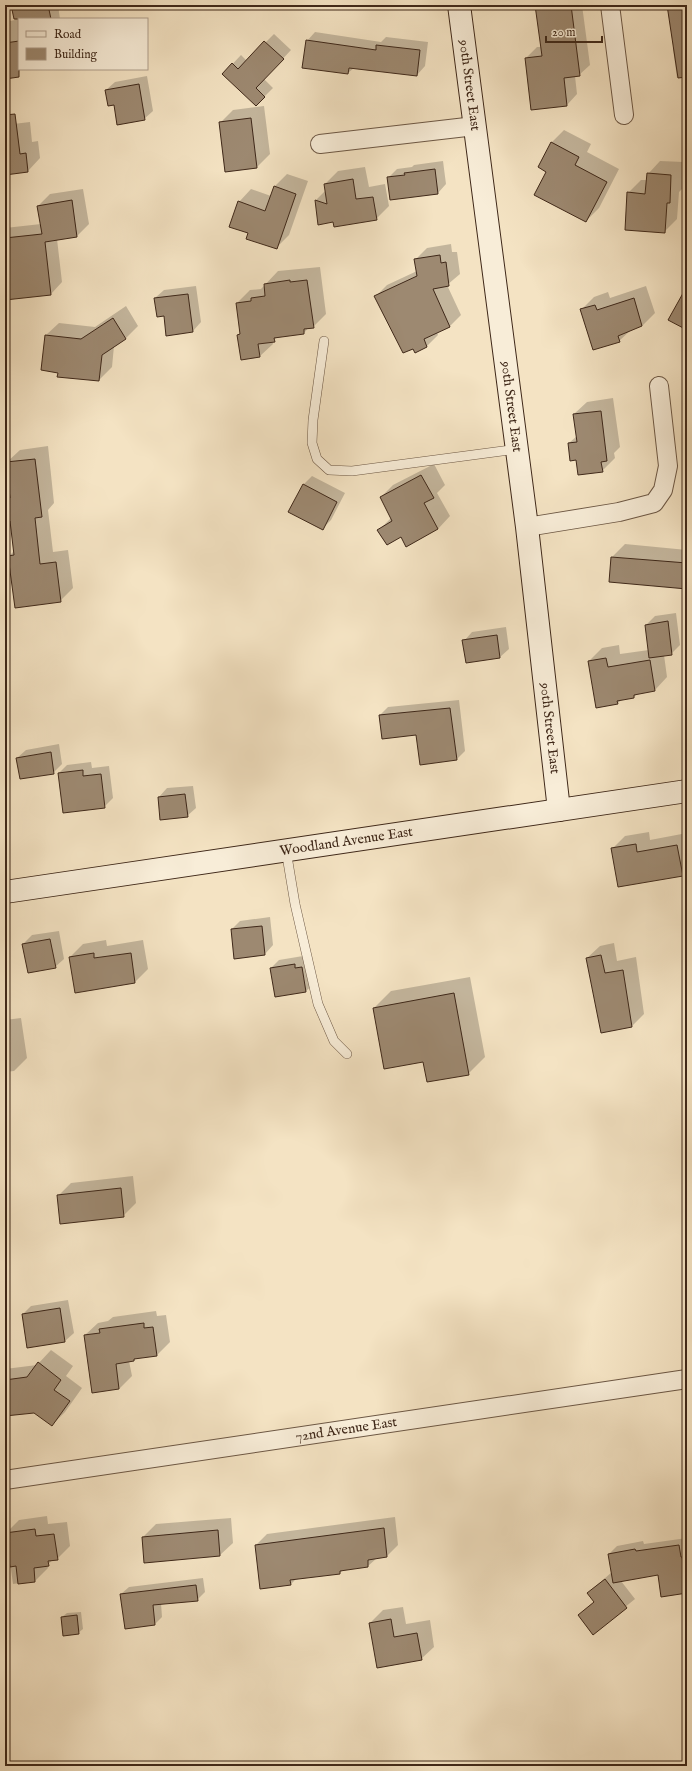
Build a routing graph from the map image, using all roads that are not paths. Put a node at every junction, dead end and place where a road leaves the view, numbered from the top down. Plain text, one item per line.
1 (459, 5) edge
2 (610, 5) edge
3 (624, 115) dead end
4 (475, 126) junction
5 (320, 144) dead end
6 (324, 341) dead end
7 (659, 386) dead end
8 (517, 449) junction
9 (527, 527) junction
10 (687, 791) edge
11 (559, 810) junction
12 (286, 850) junction
13 (6, 887) edge
14 (347, 1054) dead end
15 (687, 1379) edge
16 (5, 1480) edge

1 - 4 street, 90th Street East
2 - 3 street
4 - 5 street
4 - 8 street, 90th Street East
6 - 8 lane
7 - 9 street
8 - 9 street, 90th Street East
9 - 11 street, 90th Street East
10 - 11 street, Woodland Avenue East
11 - 12 street, Woodland Avenue East
12 - 13 street, Woodland Avenue East
12 - 14 lane
15 - 16 street, 72nd Avenue East

